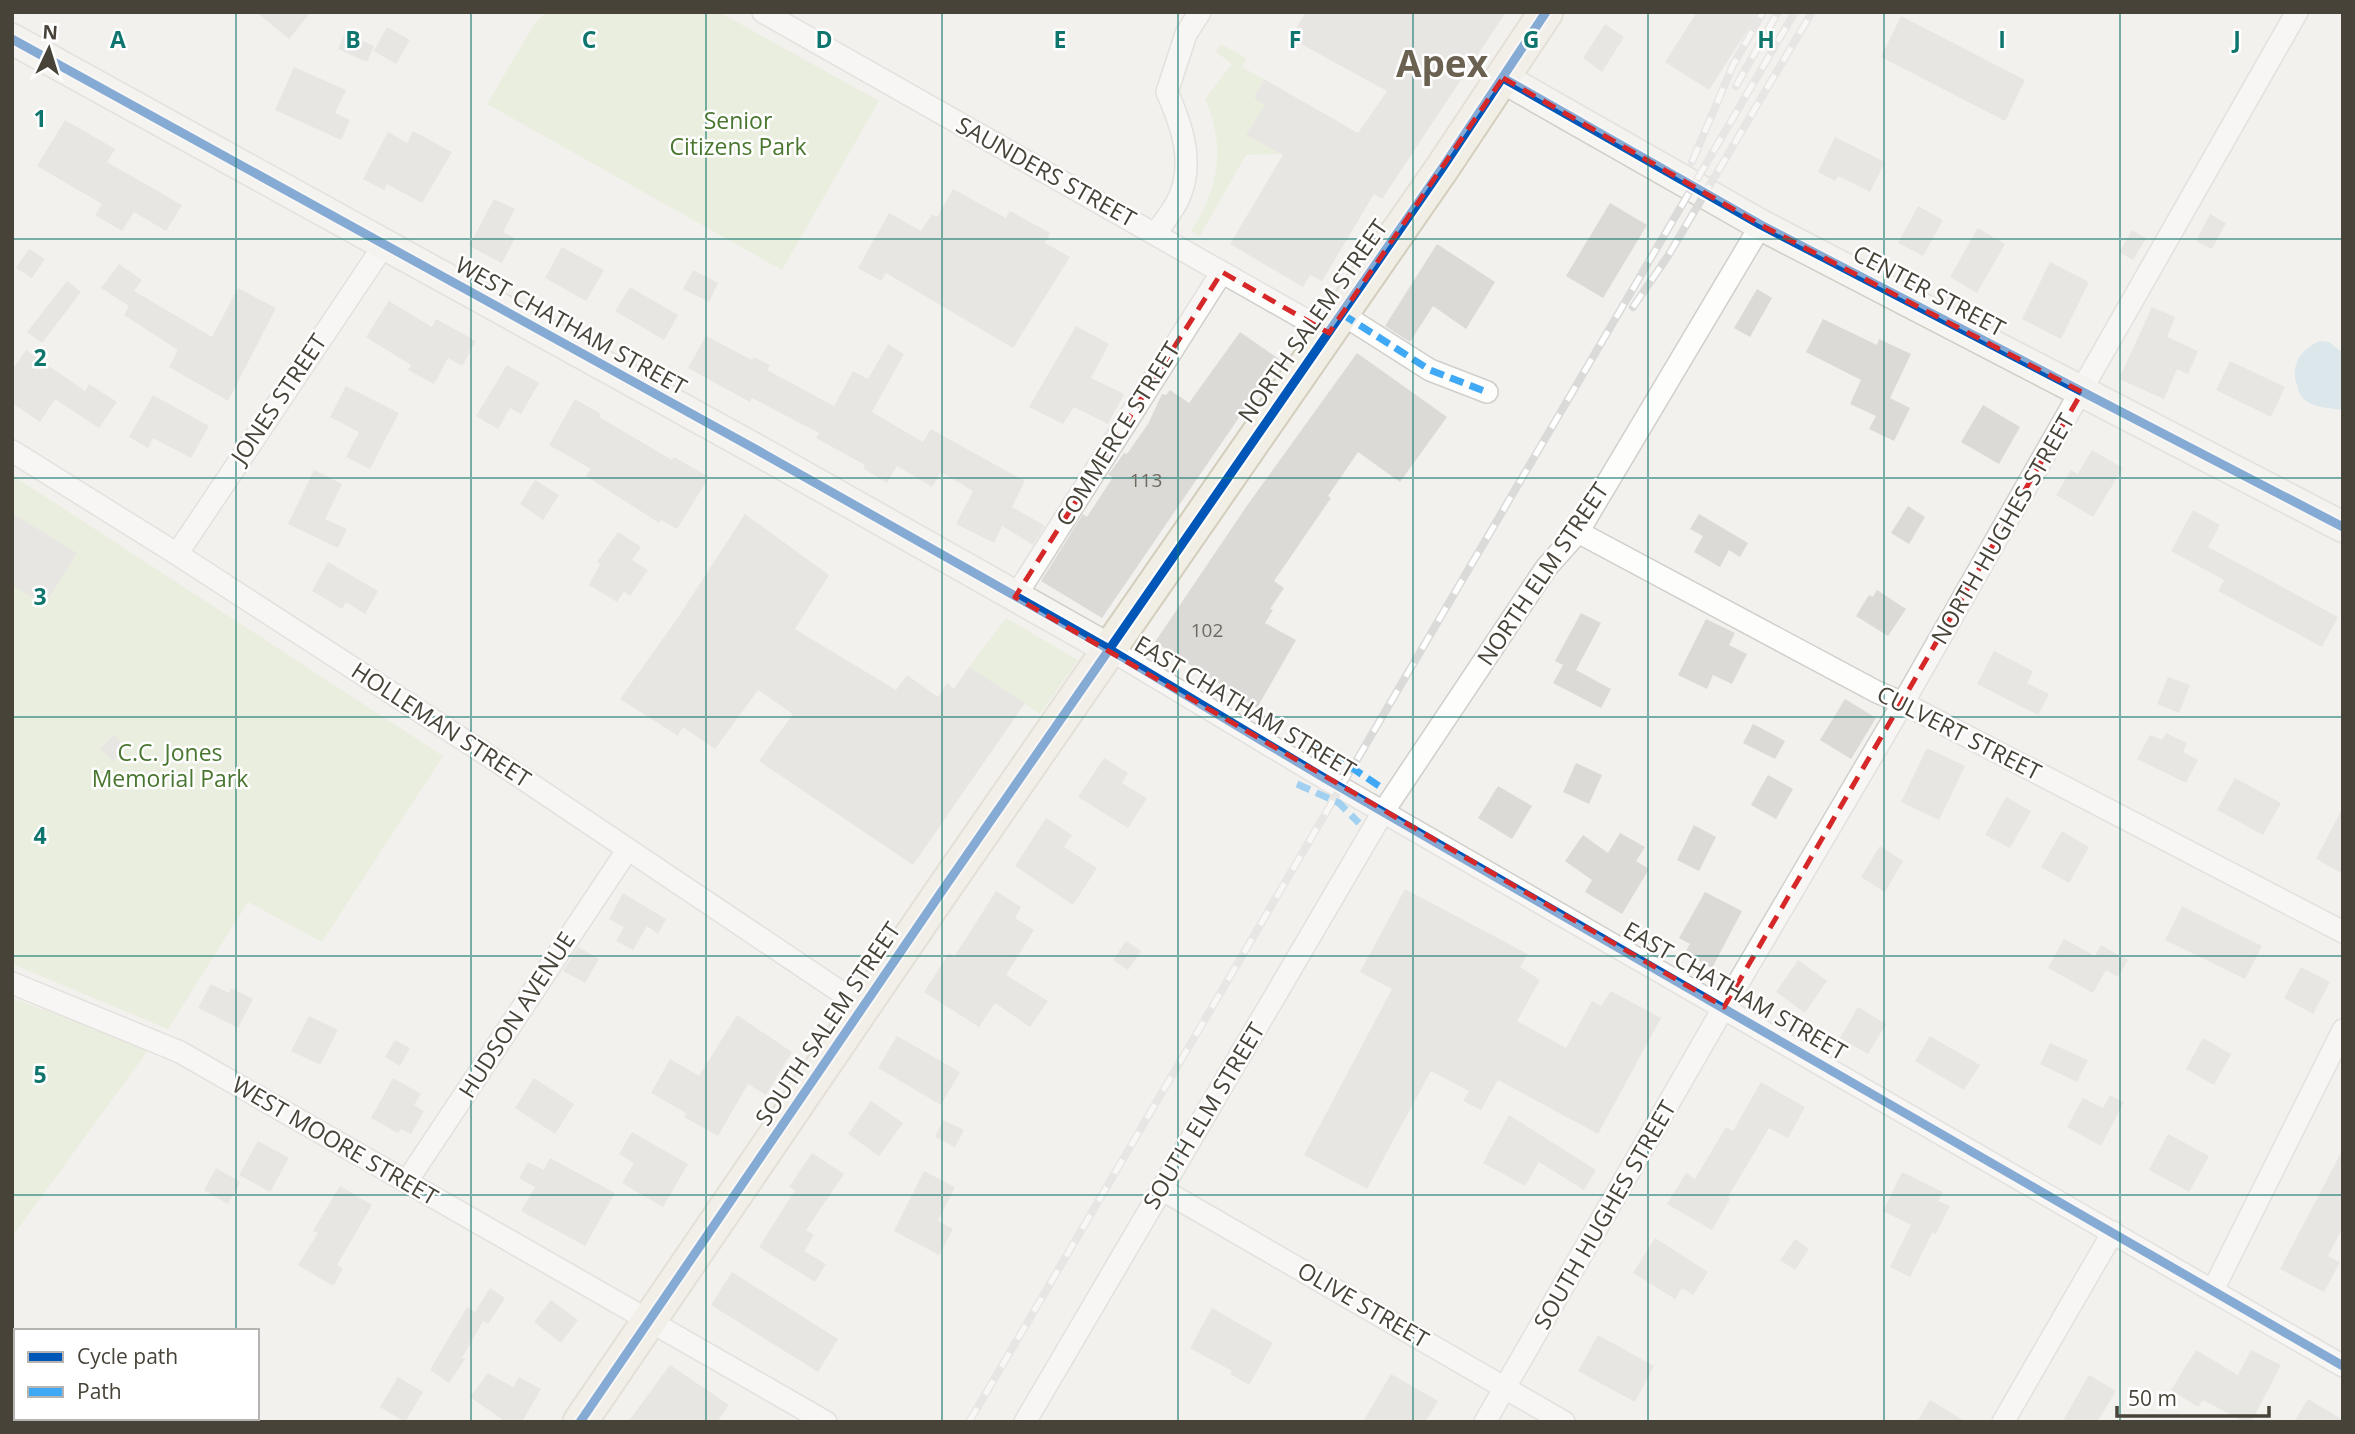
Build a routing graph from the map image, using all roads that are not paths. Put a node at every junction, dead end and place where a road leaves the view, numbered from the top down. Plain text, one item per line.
1 (763, 12) edge
2 (1200, 12) edge
3 (1545, 12) edge
4 (2297, 12) edge
5 (12, 39) edge
6 (1503, 78) junction
7 (1761, 225) junction
8 (1156, 233) junction
9 (384, 245) junction
10 (1222, 272) junction
11 (1335, 323) junction
12 (1487, 392) dead end
13 (2082, 392) junction
14 (12, 452) edge
15 (2343, 527) edge
16 (1578, 532) junction
17 (177, 554) junction
18 (1015, 597) junction
19 (1109, 649) junction
20 (1903, 703) junction
21 (1383, 811) junction
22 (628, 849) junction
23 (2343, 932) edge
24 (12, 983) edge
25 (863, 1007) junction
26 (1724, 1007) junction
27 (2343, 1030) edge
28 (407, 1181) junction
29 (1161, 1189) junction
30 (2113, 1232) junction
31 (2213, 1290) junction
32 (648, 1319) junction
33 (2343, 1366) edge
34 (1505, 1388) junction
35 (580, 1422) edge
36 (826, 1422) edge
37 (1025, 1422) edge
38 (1485, 1422) edge
39 (1564, 1422) edge
40 (2003, 1422) edge

1 - 8 street, SAUNDERS STREET
2 - 8 street
3 - 6 main road, NORTH SALEM STREET
4 - 13 street, NORTH HUGHES STREET
5 - 9 street, WEST CHATHAM STREET
6 - 7 street, CENTER STREET
6 - 11 main road, NORTH SALEM STREET
7 - 13 street, CENTER STREET
7 - 16 street, NORTH ELM STREET
8 - 10 street, SAUNDERS STREET
9 - 17 street, JONES STREET
9 - 18 street, WEST CHATHAM STREET
10 - 11 street, SAUNDERS STREET
10 - 18 street, COMMERCE STREET
11 - 12 street, SAUNDERS STREET
11 - 19 main road, NORTH SALEM STREET
13 - 15 street, CENTER STREET
13 - 20 street, NORTH HUGHES STREET
14 - 17 street, HOLLEMAN STREET
16 - 20 street, CULVERT STREET
16 - 21 street, NORTH ELM STREET
17 - 22 street, HOLLEMAN STREET
18 - 19 street, WEST CHATHAM STREET
19 - 21 street, EAST CHATHAM STREET
19 - 25 main road, SOUTH SALEM STREET
20 - 23 street, CULVERT STREET
20 - 26 street, NORTH HUGHES STREET
21 - 26 street, EAST CHATHAM STREET
21 - 29 street, SOUTH ELM STREET
22 - 25 street, HOLLEMAN STREET
22 - 28 street, HUDSON AVENUE
24 - 28 street, WEST MOORE STREET
25 - 32 main road, SOUTH SALEM STREET
26 - 30 street, EAST CHATHAM STREET
26 - 34 street, SOUTH HUGHES STREET
27 - 31 street
28 - 32 street, WEST MOORE STREET
29 - 34 street, OLIVE STREET
29 - 37 street, SOUTH ELM STREET
30 - 31 street, EAST CHATHAM STREET
30 - 40 street
31 - 33 street, EAST CHATHAM STREET
32 - 35 main road, SOUTH SALEM STREET
32 - 36 street, WEST MOORE STREET
34 - 38 street, SOUTH HUGHES STREET
34 - 39 street, OLIVE STREET

